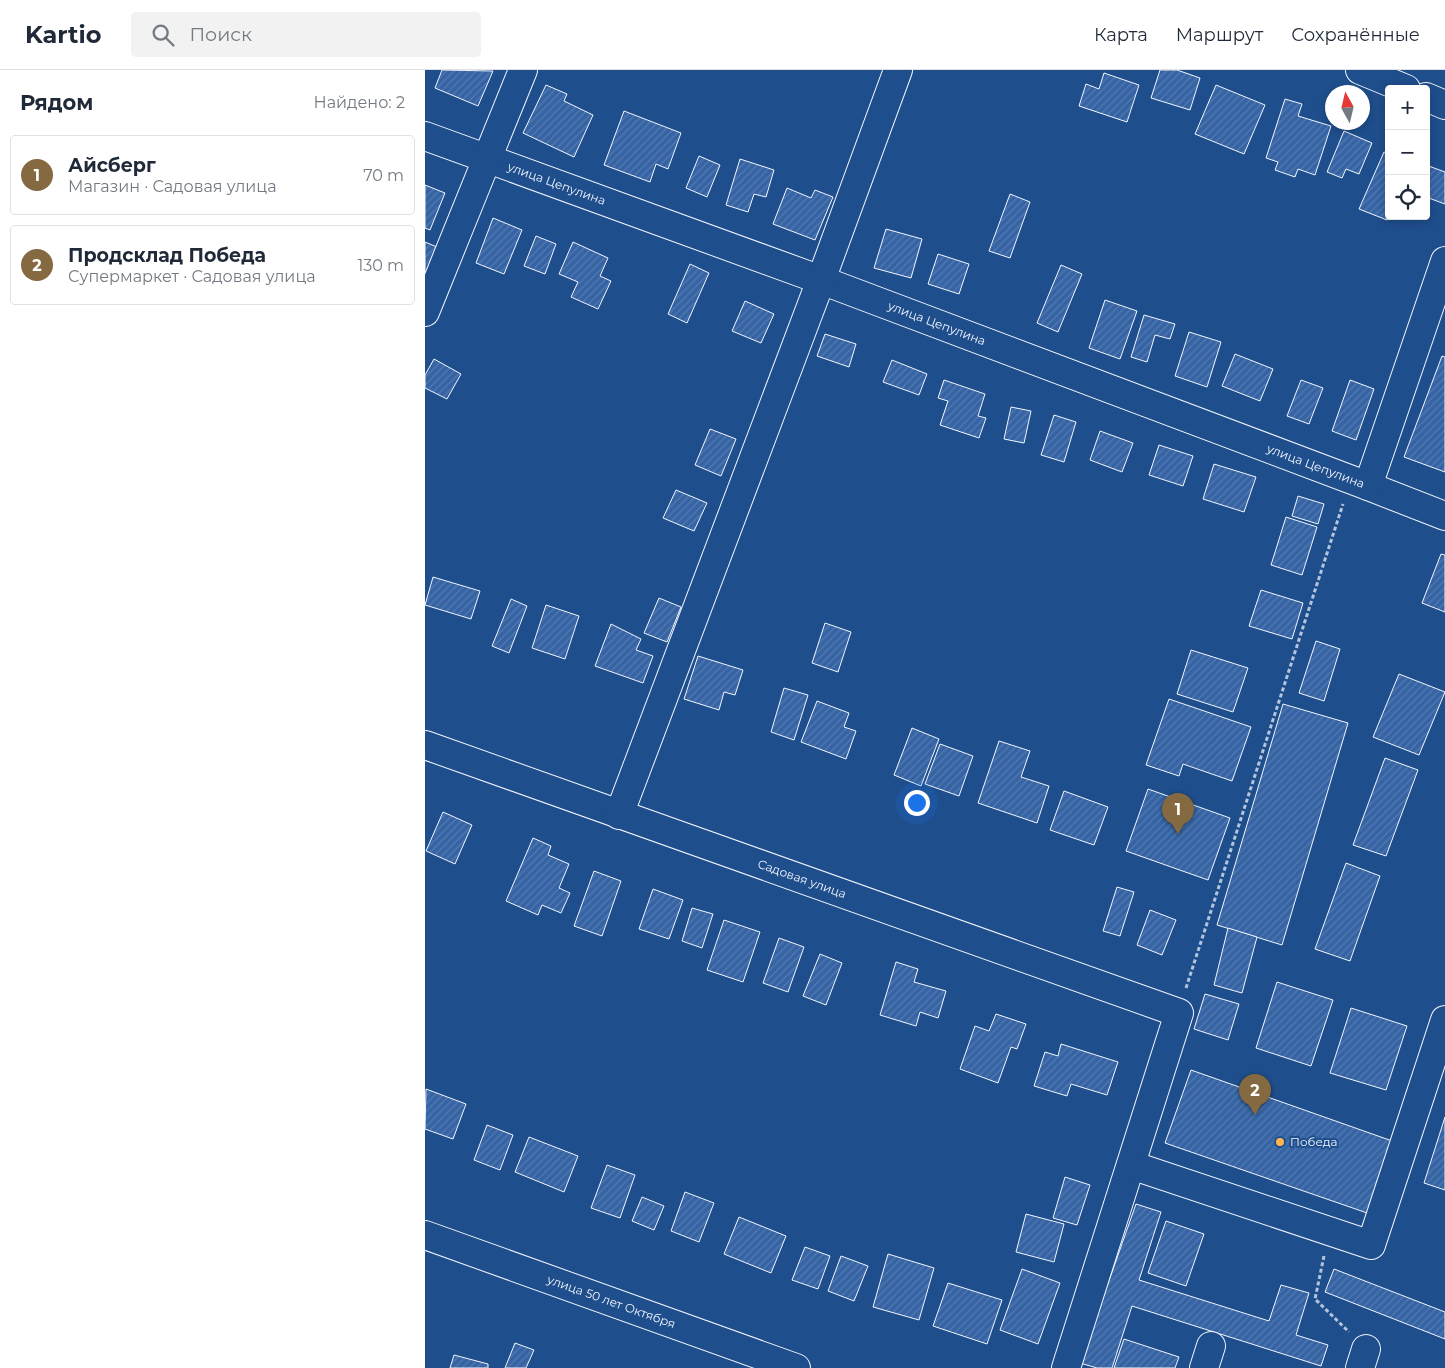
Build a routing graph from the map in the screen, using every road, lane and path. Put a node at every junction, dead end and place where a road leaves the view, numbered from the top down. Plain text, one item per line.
1 (523, 70) edge
2 (897, 70) edge
3 (1360, 70) edge
4 (1396, 85) edge
5 (1430, 98) edge
6 (1445, 104) edge
7 (425, 136) edge
8 (486, 159) junction
9 (1445, 261) edge
10 (821, 280) junction
11 (425, 312) edge
12 (1359, 483) junction
13 (1445, 516) edge
14 (425, 745) edge
15 (619, 814) junction
16 (1179, 1013) junction
17 (1445, 1020) edge
18 (1131, 1165) junction
19 (1330, 1231) junction
20 (425, 1235) edge
21 (1363, 1358) edge
22 (796, 1368) edge
23 (1066, 1368) edge

1 - 8 street
2 - 10 street
3 - 4 street
5 - 6 street
7 - 8 street, улица Цепулина
8 - 10 street, улица Цепулина
8 - 11 street
9 - 12 street
10 - 12 street, улица Цепулина
10 - 15 street
12 - 13 street, улица Цепулина
12 - 16 path
14 - 15 street, Садовая улица
15 - 16 street, Садовая улица
16 - 18 street
17 - 19 street
18 - 19 street
18 - 23 street
19 - 21 path
20 - 22 street, улица 50 лет Октября

